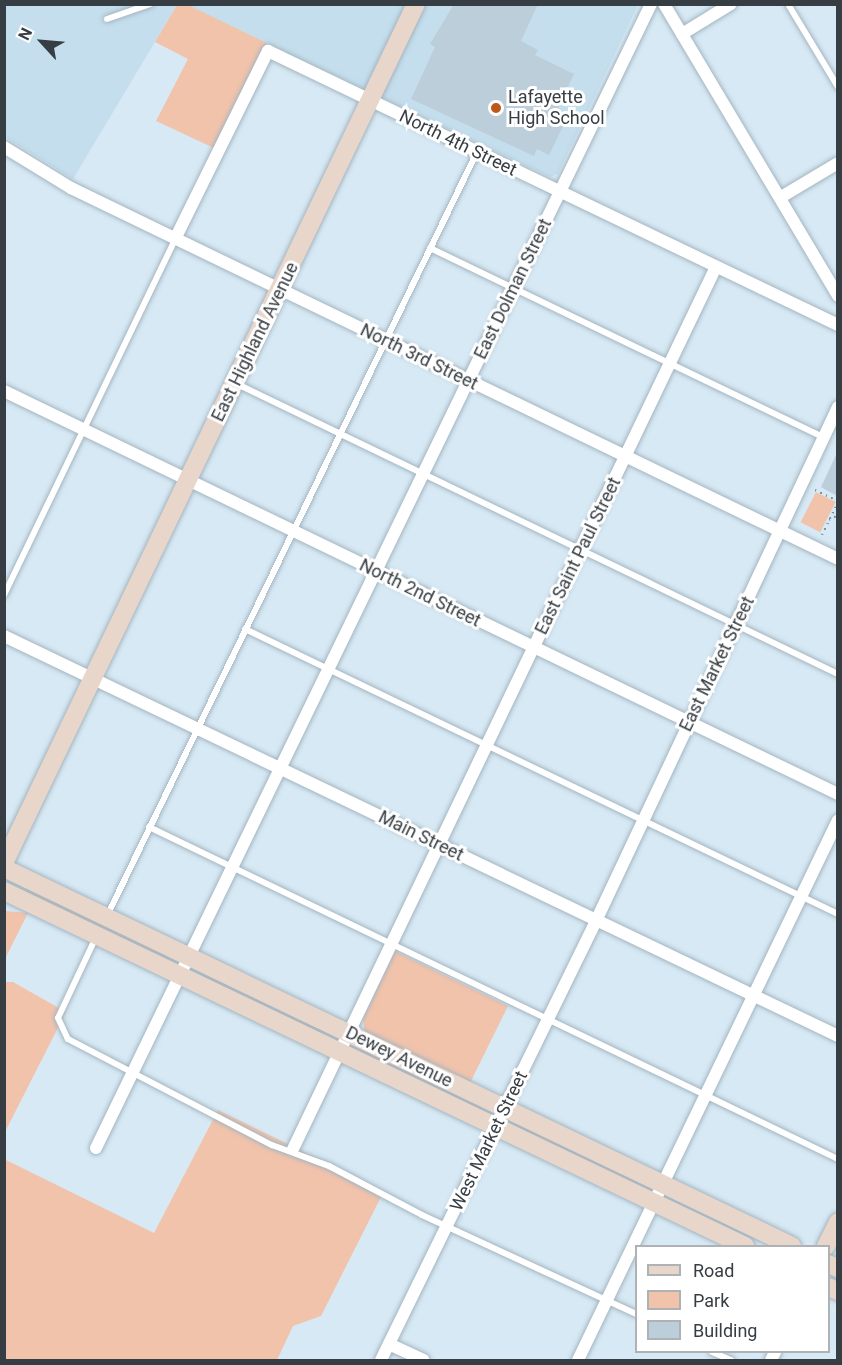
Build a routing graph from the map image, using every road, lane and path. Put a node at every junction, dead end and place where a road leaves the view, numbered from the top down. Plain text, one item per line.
1 (150, 4) edge
2 (416, 4) edge
3 (651, 4) edge
4 (664, 4) edge
5 (731, 4) edge
6 (788, 4) edge
7 (107, 19) dead end
8 (682, 34) junction
9 (837, 87) edge
10 (370, 101) junction
11 (4, 147) edge
12 (477, 152) junction
13 (837, 163) edge
14 (560, 194) junction
15 (781, 197) junction
16 (175, 239) junction
17 (430, 248) junction
18 (716, 267) junction
19 (514, 288) junction
20 (279, 290) junction
21 (837, 296) edge
22 (837, 325) edge
23 (384, 341) junction
24 (670, 364) junction
25 (469, 382) junction
26 (235, 383) junction
27 (4, 391) edge
28 (837, 407) edge
29 (82, 431) junction
30 (340, 433) junction
31 (823, 437) junction
32 (626, 457) junction
33 (423, 475) junction
34 (188, 482) junction
35 (815, 490) dead end
36 (837, 501) edge
37 (837, 515) edge
38 (829, 520) junction
39 (782, 531) junction
40 (293, 532) junction
41 (822, 535) dead end
42 (582, 550) junction
43 (837, 559) edge
44 (376, 572) junction
45 (4, 595) edge
46 (736, 624) junction
47 (245, 629) junction
48 (4, 636) edge
49 (534, 648) junction
50 (330, 669) junction
51 (837, 674) edge
52 (92, 678) junction
53 (688, 723) junction
54 (197, 729) junction
55 (487, 744) junction
56 (282, 769) junction
57 (837, 794) edge
58 (643, 819) junction
59 (837, 820) edge
60 (149, 828) junction
61 (439, 845) junction
62 (4, 862) edge
63 (4, 868) edge
64 (235, 868) junction
65 (4, 891) edge
66 (801, 896) junction
67 (837, 914) edge
68 (107, 917) junction
69 (596, 921) junction
70 (97, 936) junction
71 (391, 944) junction
72 (191, 958) junction
73 (182, 976) junction
74 (752, 995) junction
75 (548, 1021) junction
76 (349, 1033) junction
77 (837, 1036) edge
78 (339, 1052) junction
79 (136, 1074) junction
80 (706, 1096) junction
81 (506, 1109) junction
82 (497, 1127) junction
83 (96, 1148) dead end
84 (293, 1149) junction
85 (837, 1159) edge
86 (664, 1184) junction
87 (656, 1203) junction
88 (837, 1221) edge
89 (447, 1226) junction
90 (743, 1245) edge
91 (790, 1245) edge
92 (826, 1245) edge
93 (607, 1300) junction
94 (635, 1314) edge
95 (389, 1344) junction
96 (714, 1353) edge
97 (381, 1360) edge
98 (423, 1360) edge
99 (578, 1360) edge
100 (730, 1360) edge

1 - 7 lane
2 - 10 street, East Highland Avenue
3 - 14 street, East Dolman Street
4 - 8 street
5 - 8 street
6 - 9 lane
8 - 15 street
10 - 12 street, North 4th Street
10 - 16 street, North 4th Street
10 - 20 street, East Highland Avenue
11 - 16 street, North 3rd Street
12 - 14 street, North 4th Street
12 - 17 lane
13 - 15 street
14 - 18 street, North 4th Street
14 - 19 street, East Dolman Street
15 - 21 street
16 - 20 street, North 3rd Street
16 - 29 lane
17 - 19 lane
17 - 23 lane
18 - 22 street, North 4th Street
18 - 24 street, East Saint Paul Street
19 - 24 lane
19 - 25 street, East Dolman Street
20 - 23 street, North 3rd Street
20 - 26 street, East Highland Avenue
23 - 25 street, North 3rd Street
23 - 30 lane
24 - 31 lane
24 - 32 street, East Saint Paul Street
25 - 32 street, North 3rd Street
25 - 33 street, East Dolman Street
26 - 30 lane
26 - 34 street, East Highland Avenue
27 - 29 street, North 2nd Street
28 - 31 street, East Market Street
29 - 34 street, North 2nd Street
29 - 45 lane
30 - 33 lane
30 - 40 lane
31 - 39 street, East Market Street
32 - 39 street, North 3rd Street
32 - 42 street, East Saint Paul Street
33 - 42 lane
33 - 44 street, East Dolman Street
34 - 40 street, North 2nd Street
34 - 52 street, East Highland Avenue
35 - 36 path
36 - 38 path
37 - 38 path
38 - 41 path
39 - 43 street, North 3rd Street
39 - 46 street, East Market Street
40 - 44 street, North 2nd Street
40 - 47 lane
42 - 46 lane
42 - 49 street, East Saint Paul Street
44 - 49 street, North 2nd Street
44 - 50 street, East Dolman Street
46 - 51 lane
46 - 53 street, East Market Street
47 - 50 lane
47 - 54 lane
48 - 52 street, Main Street
49 - 53 street, North 2nd Street
49 - 55 street, East Saint Paul Street
50 - 55 lane
50 - 56 street, East Dolman Street
52 - 54 street, Main Street
52 - 62 street, East Highland Avenue
53 - 57 street, North 2nd Street
53 - 58 street, East Market Street
54 - 56 street, Main Street
54 - 60 lane
55 - 58 lane
55 - 61 street, East Saint Paul Street
56 - 61 street, Main Street
56 - 64 street, East Dolman Street
58 - 66 lane
58 - 69 street, East Market Street
59 - 66 street
60 - 64 lane
60 - 68 lane
61 - 69 street, Main Street
61 - 71 street, East Saint Paul Street
63 - 68 street, Dewey Avenue
64 - 71 lane
64 - 72 street, East Dolman Street
65 - 70 street, Dewey Avenue
66 - 67 lane
66 - 74 street
68 - 72 street, Dewey Avenue
69 - 74 street, Main Street
69 - 75 street, West Market Street
70 - 73 street, Dewey Avenue
70 - 79 lane
71 - 75 lane
71 - 76 street, East Saint Paul Street
72 - 73 street, East Dolman Street
72 - 76 street, Dewey Avenue
73 - 78 street, Dewey Avenue
73 - 79 street, East Dolman Street
74 - 77 street, Main Street
74 - 80 street
75 - 80 lane
75 - 81 street, West Market Street
76 - 78 street, East Saint Paul Street
76 - 81 street, Dewey Avenue
78 - 82 street, Dewey Avenue
78 - 84 street, East Saint Paul Street
79 - 83 street, East Dolman Street
79 - 84 lane
80 - 85 lane
80 - 86 street
81 - 82 street, West Market Street
81 - 86 street, Dewey Avenue
82 - 87 street, Dewey Avenue
82 - 89 street, West Market Street
84 - 89 lane
86 - 87 street
86 - 91 street, Dewey Avenue
87 - 90 street, Dewey Avenue
87 - 93 street
88 - 92 street
89 - 93 lane
89 - 95 street, West Market Street
93 - 94 lane
93 - 99 street
95 - 97 street, West Market Street
95 - 98 street
96 - 100 lane

